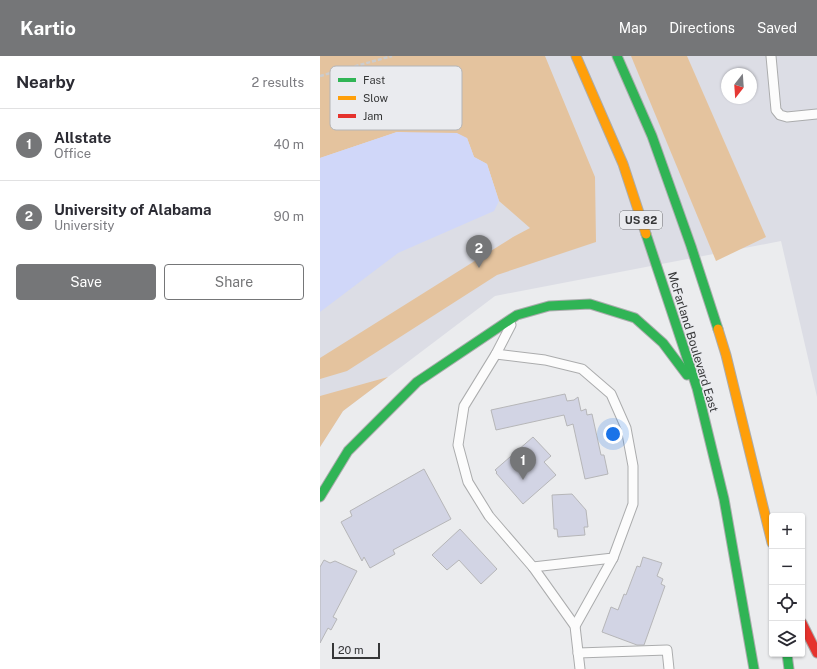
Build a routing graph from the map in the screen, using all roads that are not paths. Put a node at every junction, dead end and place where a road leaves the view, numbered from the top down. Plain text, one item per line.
1 (576, 56) edge
2 (617, 56) edge
3 (771, 56) edge
4 (817, 114) edge
5 (517, 315) junction
6 (496, 354) junction
7 (697, 388) junction
8 (320, 497) edge
9 (769, 532) edge
10 (613, 558) junction
11 (533, 567) junction
12 (575, 626) junction
13 (805, 629) edge
14 (817, 653) edge
15 (578, 654) junction
16 (787, 657) edge
17 (580, 669) edge
18 (669, 669) edge
19 (754, 669) edge
20 (789, 669) edge

1 - 7 highway, McFarland Boulevard East / US 82
2 - 9 highway, McFarland Boulevard East / US 82
3 - 4 lane
5 - 6 lane
5 - 7 highway
5 - 8 highway
6 - 10 lane
6 - 11 lane
7 - 19 highway, McFarland Boulevard East / US 82
10 - 11 lane
10 - 12 lane
11 - 12 lane
12 - 15 lane
13 - 14 highway
15 - 17 lane
15 - 18 lane
16 - 20 highway

